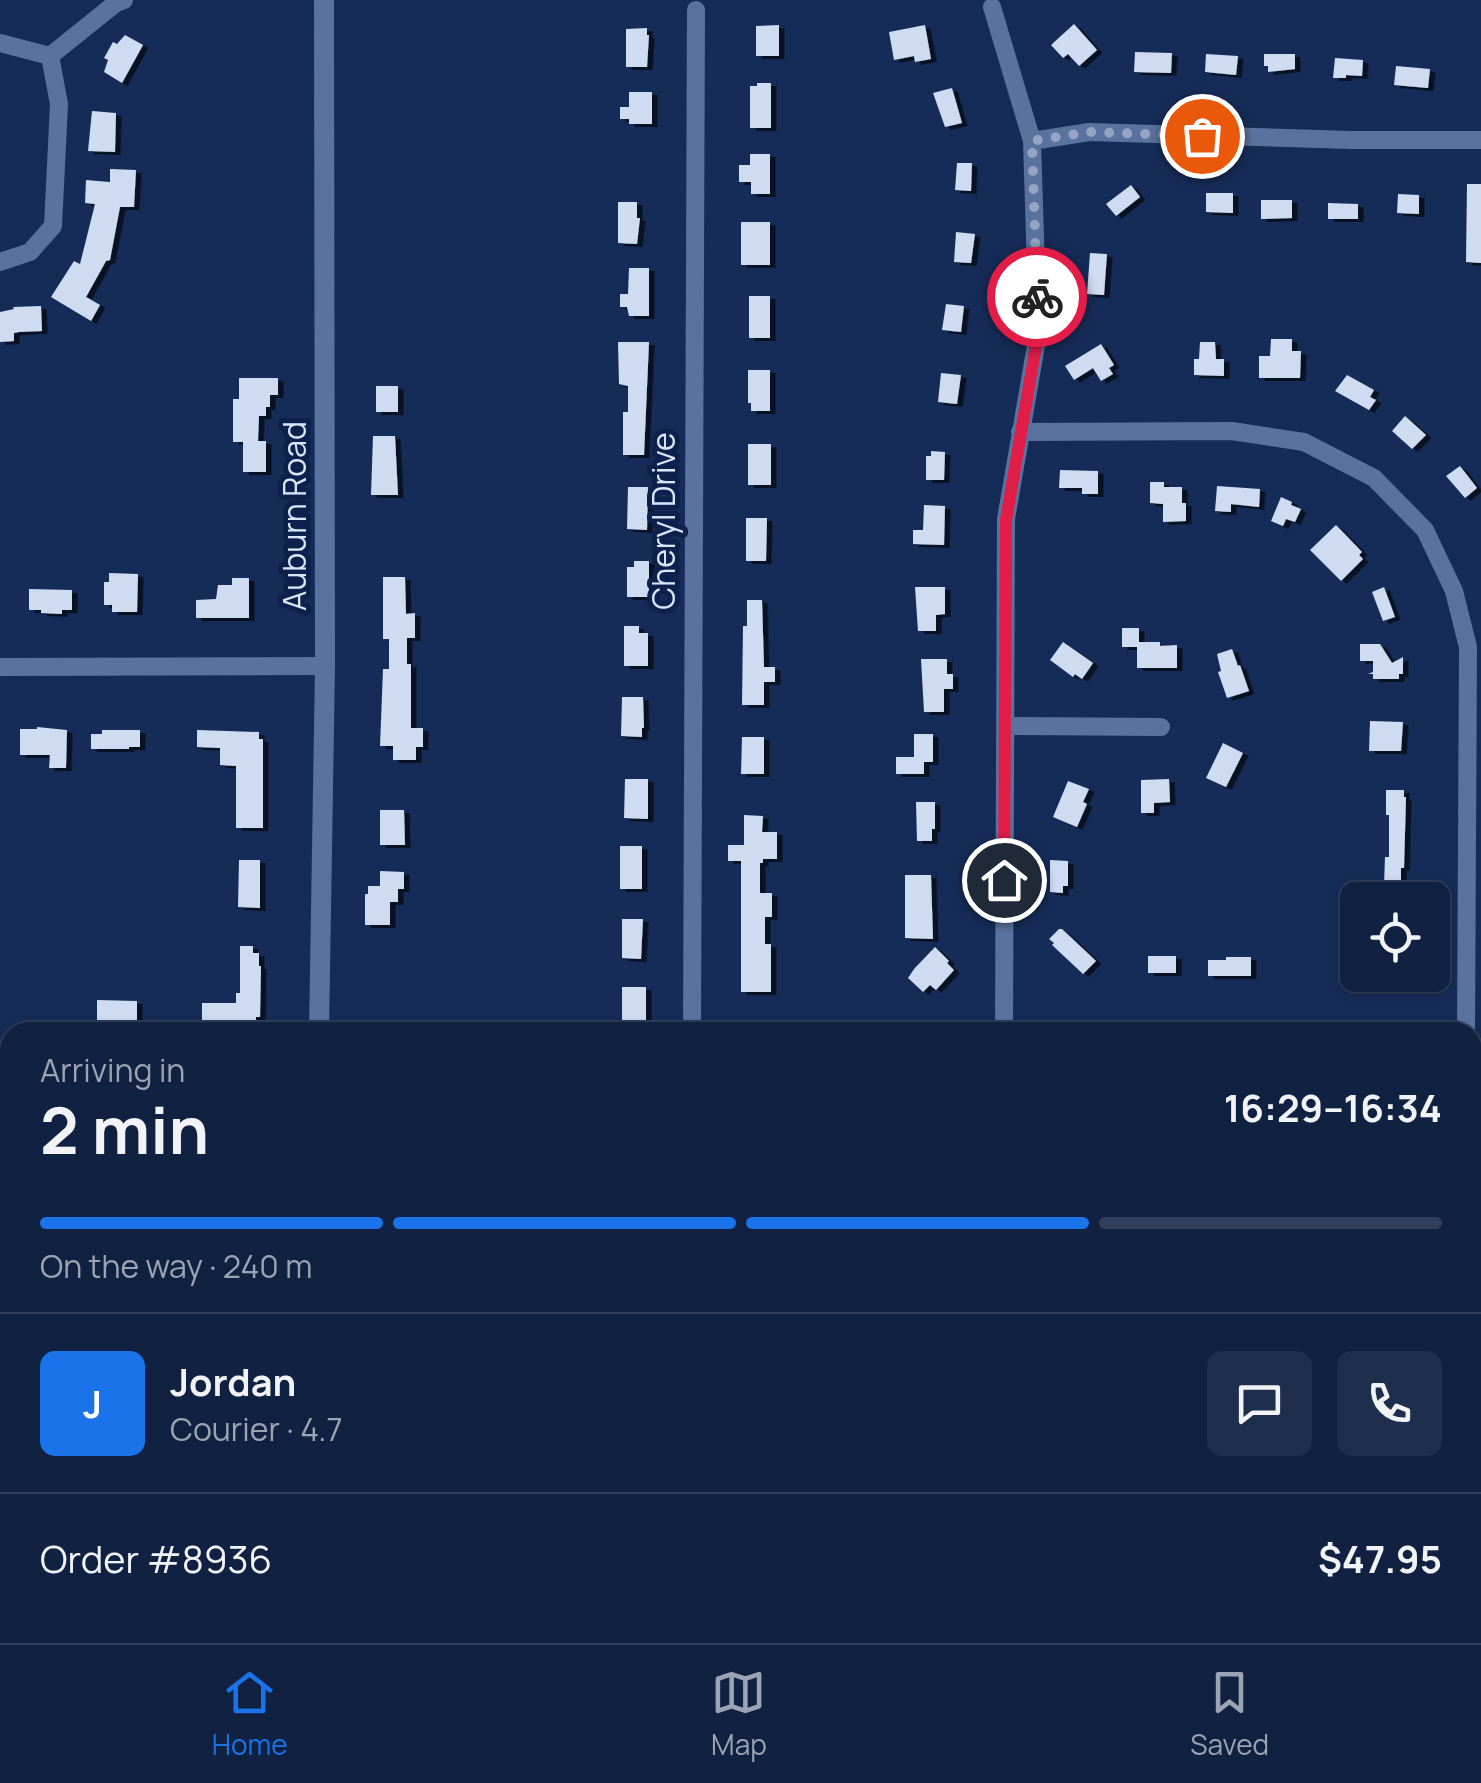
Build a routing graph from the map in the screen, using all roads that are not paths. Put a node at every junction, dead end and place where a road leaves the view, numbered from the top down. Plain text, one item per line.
1 (124, 0) edge
2 (324, 0) edge
3 (992, 7) dead end
4 (696, 10) dead end
5 (0, 43) edge
6 (50, 56) junction
7 (1481, 140) edge
8 (1032, 141) junction
9 (0, 262) edge
10 (1020, 432) junction
11 (326, 666) junction
12 (0, 667) edge
13 (1004, 726) junction
14 (1160, 727) dead end
15 (318, 1022) edge
16 (692, 1022) edge
17 (1004, 1022) edge
18 (1466, 1022) edge

1 - 6 street
2 - 11 street, Auburn Road
3 - 8 street
4 - 16 street, Cheryl Drive
5 - 6 street
6 - 9 street
7 - 8 street
8 - 10 street
10 - 13 street
10 - 18 street
11 - 12 street
11 - 15 street, Auburn Road
13 - 14 street
13 - 17 street

